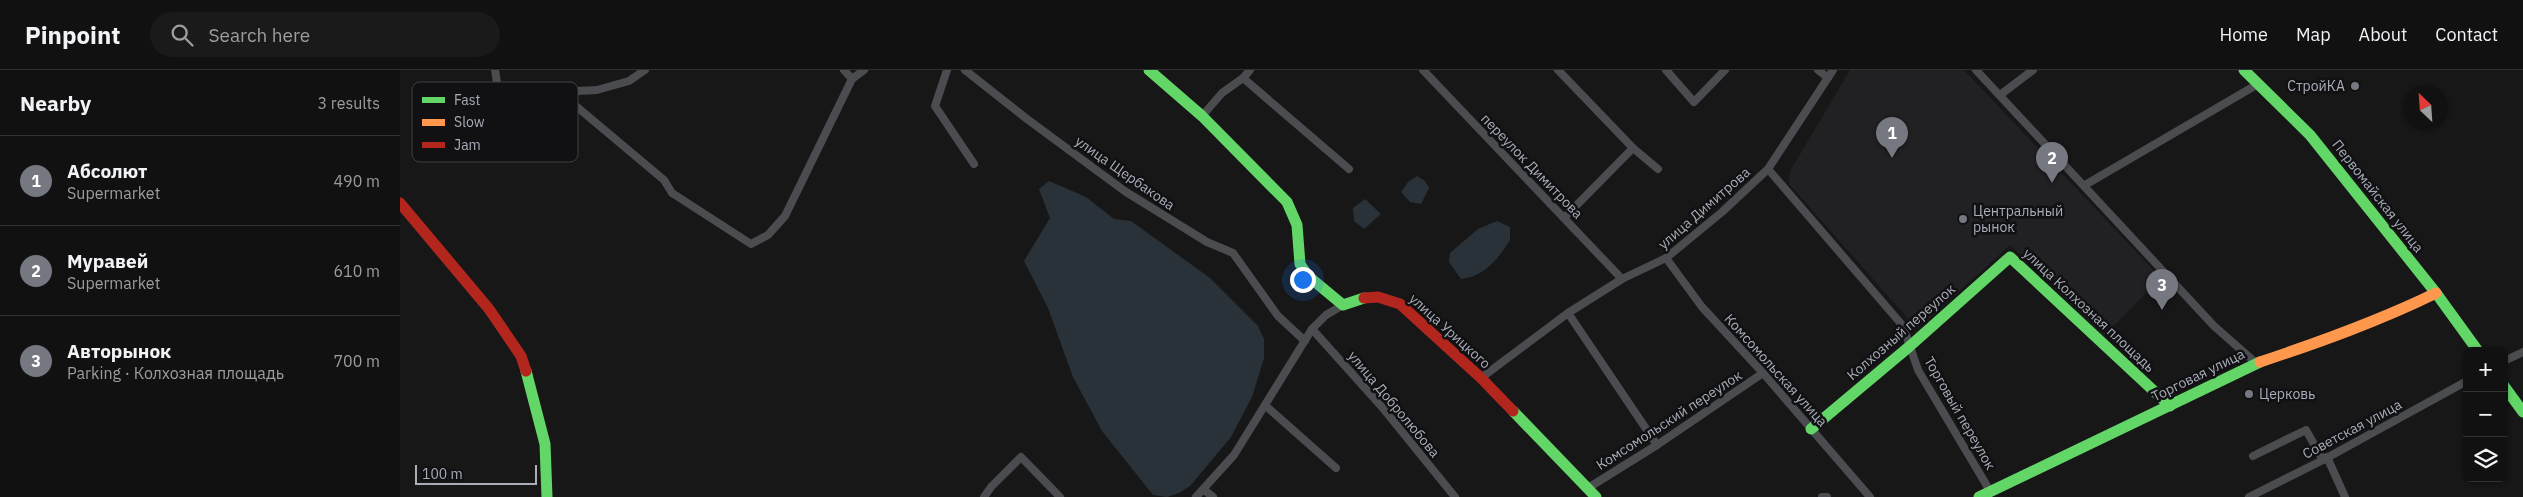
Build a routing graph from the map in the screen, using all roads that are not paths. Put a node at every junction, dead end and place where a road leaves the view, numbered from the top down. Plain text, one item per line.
1 (645, 70) edge
2 (844, 70) edge
3 (864, 70) edge
4 (947, 70) edge
5 (965, 70) edge
6 (1149, 70) edge
7 (1250, 70) edge
8 (1423, 70) edge
9 (1558, 70) edge
10 (1666, 70) edge
11 (1725, 70) edge
12 (1818, 70) edge
13 (1833, 70) edge
14 (1976, 70) edge
15 (2033, 70) edge
16 (2244, 70) edge
17 (1243, 78) junction
18 (1828, 78) junction
19 (852, 79) junction
20 (2258, 84) junction
21 (578, 90) edge
22 (2000, 95) junction
23 (578, 107) edge
24 (1202, 116) junction
25 (1633, 148) junction
26 (974, 164) dead end
27 (1349, 169) dead end
28 (1658, 169) dead end
29 (1768, 169) junction
30 (2085, 185) junction
31 (400, 203) edge
32 (1565, 217) junction
33 (2010, 257) joint
34 (1666, 258) junction
35 (1622, 279) junction
36 (2436, 293) junction
37 (1343, 305) junction
38 (1568, 313) junction
39 (1312, 329) junction
40 (1305, 341) junction
41 (1910, 346) junction
42 (2475, 347) edge
43 (2523, 352) edge
44 (2508, 359) edge
45 (2256, 363) junction
46 (1763, 373) junction
47 (1480, 378) junction
48 (2463, 383) edge
49 (2508, 391) edge
50 (1266, 406) junction
51 (2170, 406) junction
52 (2523, 412) edge
53 (1811, 429) junction
54 (1657, 445) junction
55 (2253, 456) dead end
56 (2325, 459) junction
57 (1336, 468) dead end
58 (1204, 490) junction
59 (1990, 492) junction
60 (1592, 493) edge
61 (547, 497) edge
62 (984, 497) edge
63 (1060, 497) edge
64 (1196, 497) edge
65 (1213, 497) edge
66 (1455, 497) edge
67 (1822, 497) edge
68 (1827, 497) edge
69 (1870, 497) edge
70 (1979, 497) edge
71 (2249, 497) edge
72 (2344, 497) edge

1 - 21 street
2 - 19 street
3 - 19 street
4 - 26 street
5 - 40 street, улица Щербакова
6 - 24 street
7 - 17 street
8 - 32 street, переулок Димитрова
9 - 25 street
10 - 11 street
12 - 18 street
13 - 18 street, улица Димитрова
14 - 22 street
15 - 22 street
16 - 20 street, Первомайская улица
17 - 24 street
17 - 27 street
18 - 29 street, улица Димитрова
19 - 23 street
20 - 30 street
20 - 36 street, Первомайская улица
22 - 30 street
24 - 37 street
25 - 28 street
25 - 32 street
29 - 34 street, улица Димитрова
29 - 41 street, Торговый переулок
30 - 45 street
31 - 61 street
32 - 35 street, переулок Димитрова
33 - 41 street, Колхозный переулок
33 - 51 street, улица Колхозная площадь
34 - 35 street, улица Димитрова
34 - 46 street, Комсомольская улица
35 - 38 street, улица Димитрова
36 - 42 street, Первомайская улица
36 - 45 street, Торговая улица
37 - 39 street
37 - 47 street, улица Урицкого
38 - 47 street, улица Димитрова
38 - 54 street
39 - 40 street
39 - 66 street, улица Добролюбова
40 - 50 street
41 - 53 street, Колхозный переулок
41 - 59 street, Торговый переулок
43 - 44 street
45 - 51 street, Торговая улица
46 - 53 street, Комсомольская улица
46 - 54 street, Комсомольский переулок
47 - 60 street, улица Урицкого
48 - 56 street, Советская улица
49 - 52 street
50 - 57 street
50 - 58 street
51 - 59 street, Торговая улица
53 - 69 street, Комсомольская улица
54 - 60 street, Комсомольский переулок
55 - 56 street
56 - 71 street, Советская улица
56 - 72 street
58 - 64 street
58 - 65 street
59 - 70 street, Торговая улица
62 - 63 street
67 - 68 street

